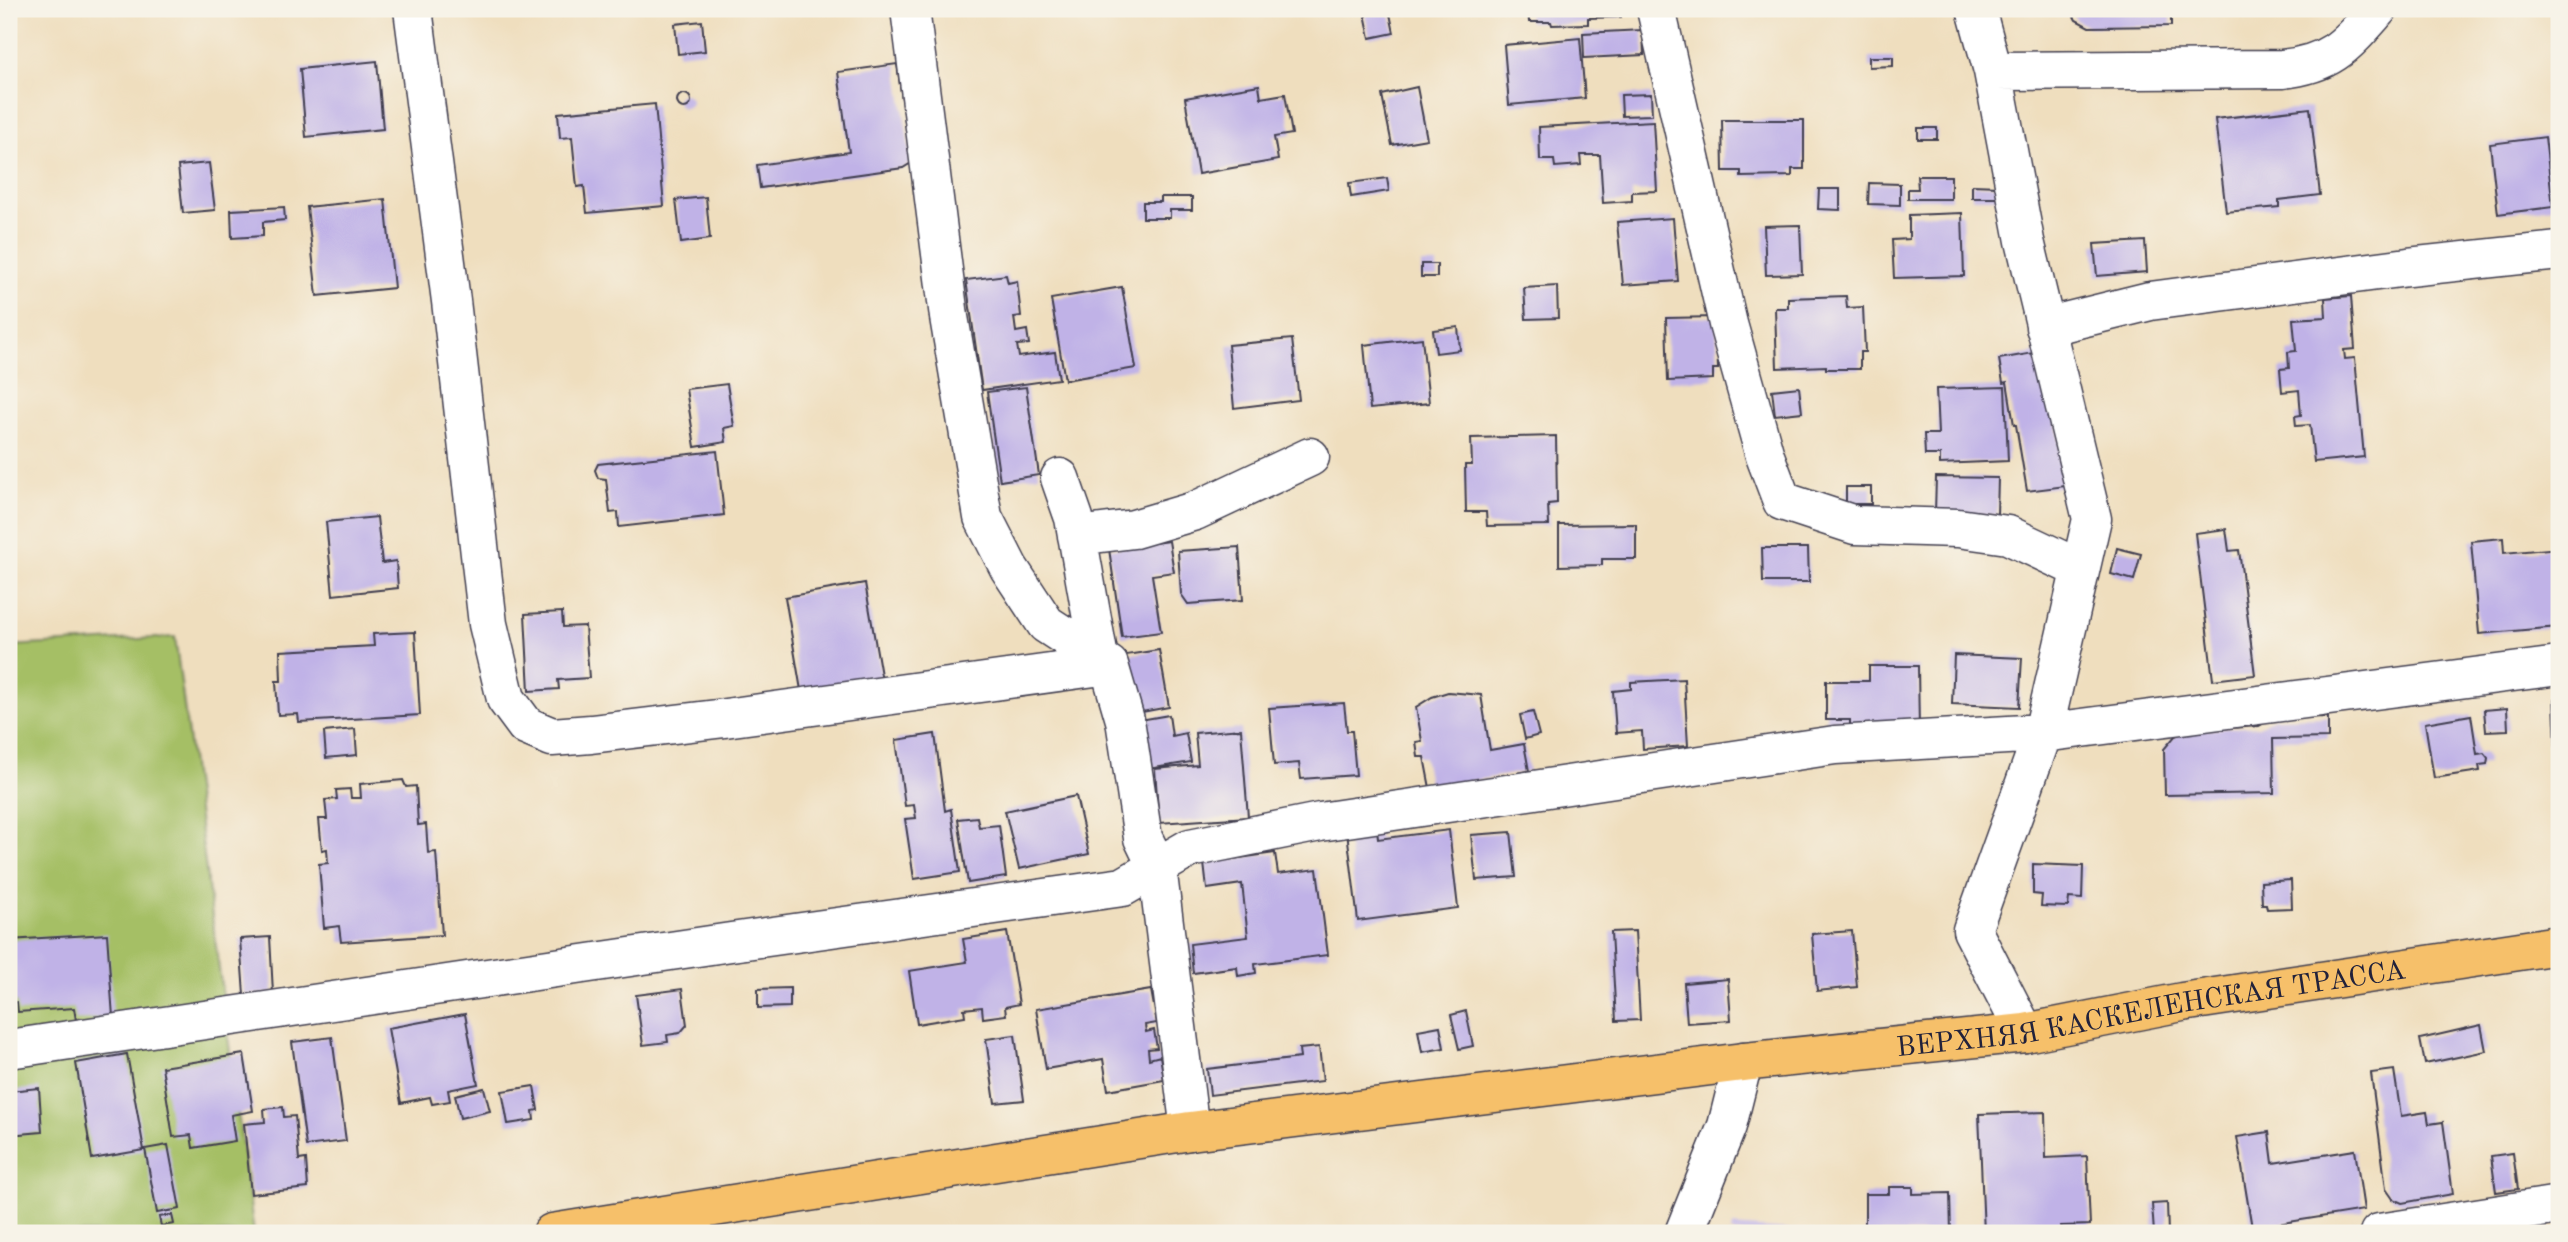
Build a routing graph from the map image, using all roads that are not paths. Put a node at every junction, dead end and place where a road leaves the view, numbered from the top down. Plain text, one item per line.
1 (413, 9) edge
2 (911, 9) edge
3 (1656, 9) edge
4 (1976, 9) edge
5 (2378, 9) edge
6 (1993, 71) junction
7 (2559, 251) edge
8 (2045, 327) junction
9 (1310, 457) dead end
10 (1060, 478) dead end
11 (1077, 536) junction
12 (2080, 569) junction
13 (1104, 662) junction
14 (2559, 666) edge
15 (2043, 733) junction
16 (1157, 867) junction
17 (2559, 945) edge
18 (2025, 1033) junction
19 (9, 1049) edge
20 (1743, 1062) junction
21 (1190, 1131) junction
22 (2559, 1205) edge
23 (552, 1233) edge
24 (1684, 1233) edge
25 (2379, 1233) edge

1 - 13 street
2 - 13 street
3 - 12 street
4 - 6 street
5 - 6 street
6 - 8 street
7 - 8 street
8 - 12 street
9 - 11 street
10 - 11 street
11 - 13 street
12 - 15 street
13 - 16 street
14 - 15 street
15 - 16 street
15 - 18 street
16 - 19 street
16 - 21 street
17 - 18 main road, ВЕРХНЯЯ КАСКЕЛЕНСКАЯ ТРАССА
18 - 20 main road, ВЕРХНЯЯ КАСКЕЛЕНСКАЯ ТРАССА
20 - 21 main road, ВЕРХНЯЯ КАСКЕЛЕНСКАЯ ТРАССА
20 - 24 street
21 - 23 main road, ВЕРХНЯЯ КАСКЕЛЕНСКАЯ ТРАССА
22 - 25 street

